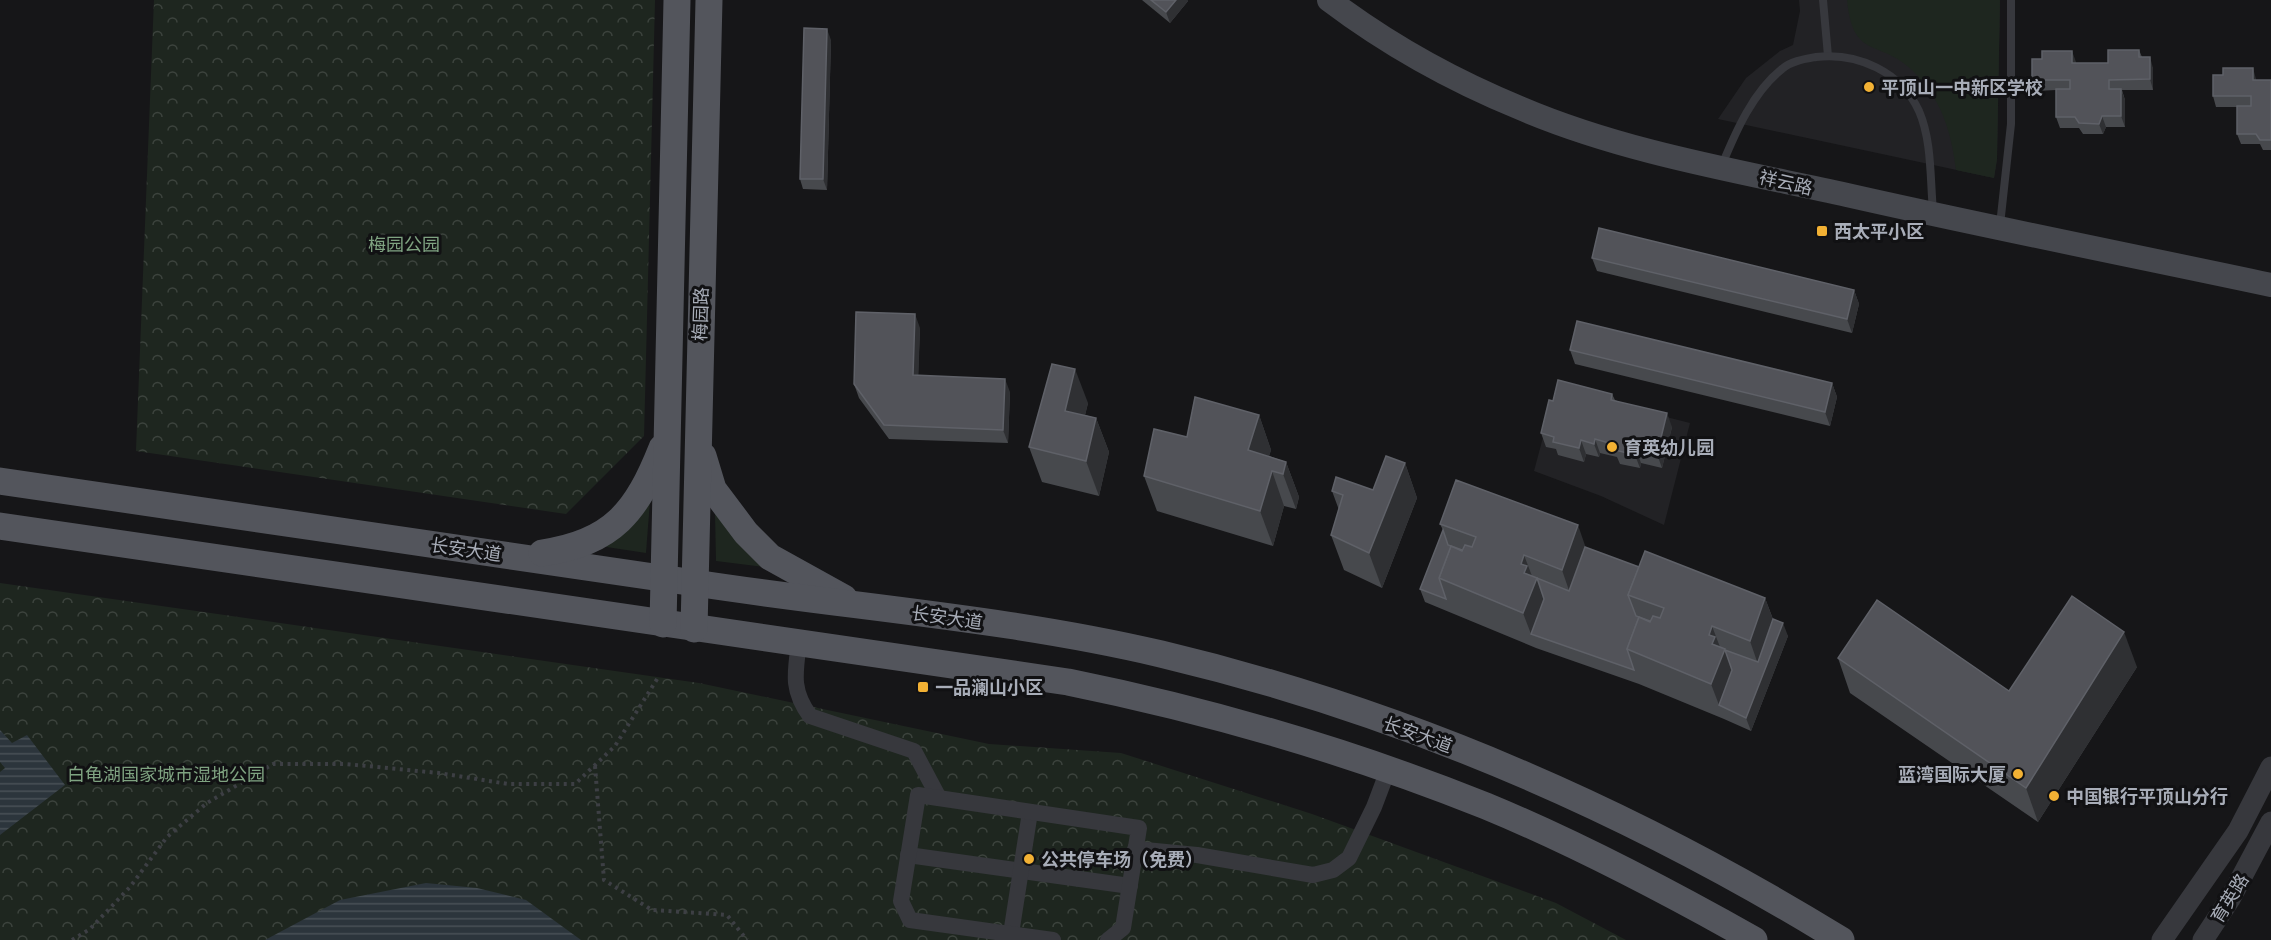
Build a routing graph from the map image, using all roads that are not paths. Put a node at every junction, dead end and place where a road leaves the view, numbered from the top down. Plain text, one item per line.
1 (677, 0) edge
2 (709, 0) edge
3 (1329, 0) edge
4 (1823, 0) edge
5 (2011, 0) edge
6 (1828, 56) junction
7 (1721, 167) junction
8 (1933, 214) junction
9 (2000, 228) junction
10 (2271, 285) edge
11 (668, 435) junction
12 (697, 435) junction
13 (0, 481) edge
14 (0, 526) edge
15 (518, 557) junction
16 (664, 579) junction
17 (696, 584) junction
18 (856, 604) junction
19 (663, 624) junction
20 (694, 629) junction
21 (799, 643) junction
22 (2271, 766) edge
23 (1388, 770) junction
24 (939, 798) junction
25 (1030, 812) junction
26 (2270, 828) edge
27 (1135, 849) junction
28 (908, 855) junction
29 (1021, 869) junction
30 (1130, 886) junction
31 (1011, 934) junction
32 (1053, 940) edge
33 (1108, 940) edge
34 (1754, 940) edge
35 (1841, 940) edge
36 (2162, 940) edge
37 (2203, 940) edge

1 - 11 main road, 梅园路
2 - 12 main road, 梅园路
3 - 7 main road, 祥云路
4 - 6 lane
5 - 9 lane
6 - 7 lane
6 - 8 lane
7 - 8 main road, 祥云路
8 - 9 main road, 祥云路
9 - 10 main road, 祥云路
11 - 15 main road
11 - 16 main road, 梅园路
12 - 17 main road, 梅园路
12 - 18 main road
13 - 15 main road, 长安大道
14 - 19 main road
15 - 16 main road, 长安大道
16 - 17 main road, 长安大道
16 - 19 main road, 梅园路
17 - 18 main road, 长安大道
17 - 20 main road, 梅园路
18 - 35 main road, 长安大道
19 - 20 main road
20 - 21 main road
21 - 23 main road
21 - 24 street
22 - 36 street
23 - 27 street
23 - 34 main road
24 - 25 street
24 - 28 street
25 - 27 street
25 - 29 street
26 - 37 street, 育英路
27 - 30 street
28 - 29 street
28 - 31 street
29 - 30 street
29 - 31 street
30 - 33 street
31 - 32 street

